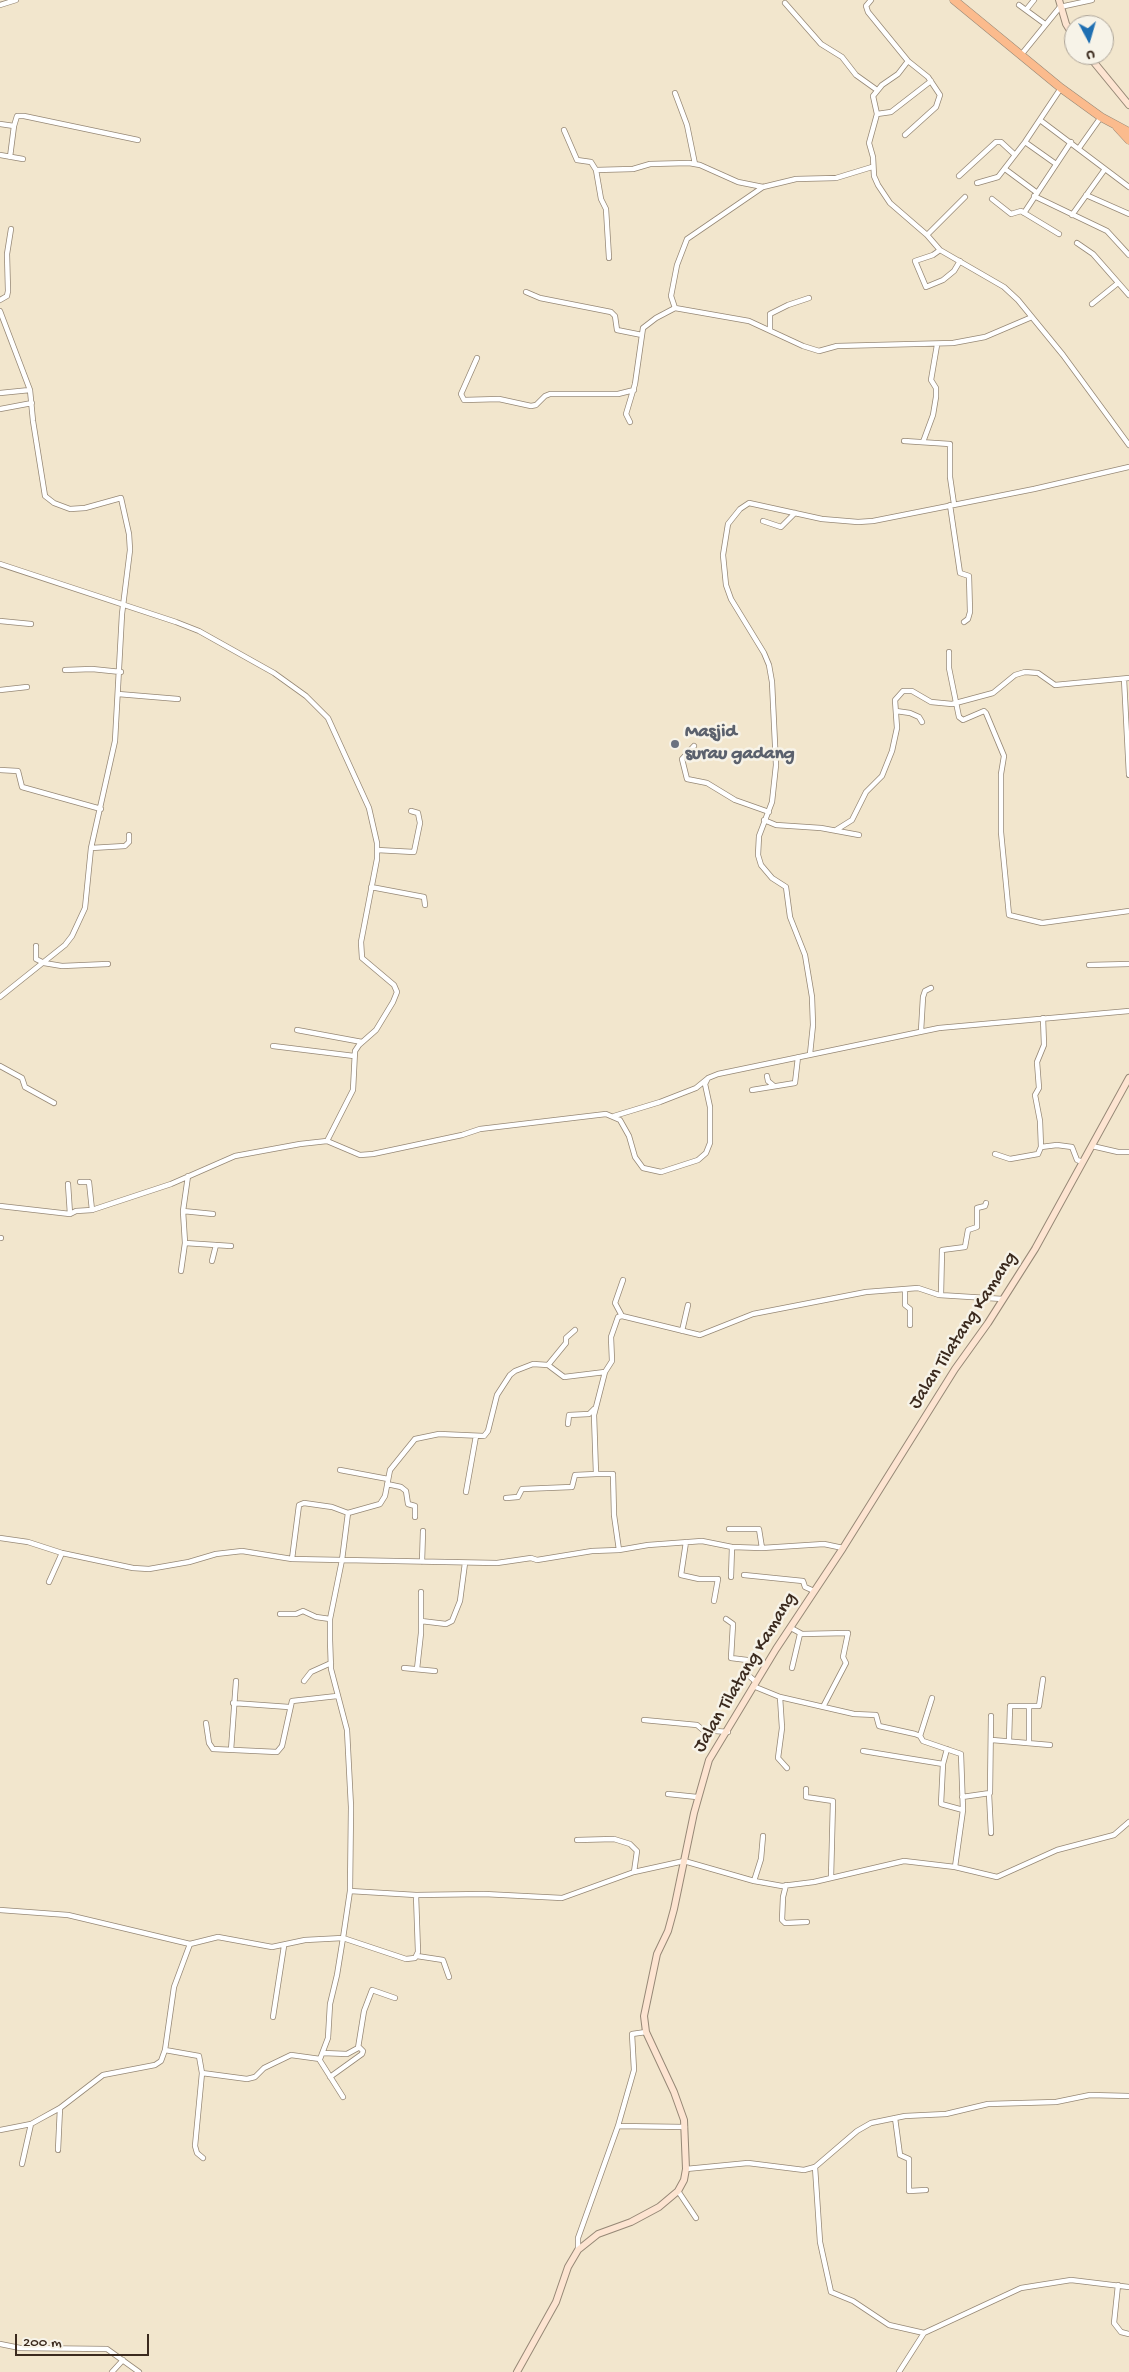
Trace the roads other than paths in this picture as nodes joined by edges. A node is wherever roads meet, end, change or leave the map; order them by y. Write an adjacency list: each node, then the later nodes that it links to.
1 (16, 0): 8 (street)
2 (871, 0): 14 (street)
3 (954, 0): 13 (highway)
4 (1034, 0): 10 (street)
5 (1092, 0): 7 (street)
6 (785, 3): 18 (street)
7 (1060, 4): 11 (street); 12 (street)
8 (0, 5)
9 (1019, 5): 10 (street)
10 (1026, 10): 12 (street)
11 (1064, 17)
12 (1045, 24): 13 (street)
13 (1020, 56): 17 (highway)
14 (908, 61): 16 (street); 18 (street)
15 (1096, 65): 20 (street)
16 (931, 81): 21 (street); 29 (street)
17 (1061, 88): 22 (highway); 23 (street)
18 (877, 90): 21 (street)
19 (675, 93): 39 (street)
20 (1129, 105)
21 (877, 114): 41 (street)
22 (1101, 117): 26 (highway); 34 (street)
23 (1040, 120): 32 (street); 33 (street)
24 (0, 124): 25 (street)
25 (14, 126): 30 (street); 37 (street)
26 (1117, 127): 28 (highway); 31 (highway)
27 (564, 130): 44 (street)
28 (1129, 132)
29 (905, 135)
30 (138, 140)
31 (1129, 140)
32 (1025, 142): 36 (street); 40 (street)
33 (1071, 142): 34 (street); 40 (street)
34 (1079, 148): 43 (street)
35 (0, 155): 37 (street)
36 (1015, 155): 42 (street); 45 (street)
37 (10, 157): 38 (street)
38 (23, 159)
39 (695, 164): 44 (street); 47 (street)
40 (1056, 164): 49 (street)
41 (872, 167): 47 (street); 58 (street)
42 (1005, 169): 46 (street); 49 (street)
43 (1105, 169): 48 (street); 50 (street)
44 (596, 170): 62 (street)
45 (959, 176)
46 (977, 183)
47 (763, 187): 72 (street)
48 (1129, 188)
49 (1035, 194): 53 (street); 55 (street)
50 (1086, 195): 54 (street); 55 (street)
51 (965, 197): 58 (street)
52 (992, 200): 53 (street)
53 (1024, 213): 57 (street)
54 (1129, 214)
55 (1072, 215): 61 (street)
56 (11, 229): 65 (street)
57 (1059, 234)
58 (927, 235): 60 (street)
59 (1077, 243): 66 (street)
60 (940, 250): 63 (street); 63 (street)
61 (1129, 255)
62 (609, 258)
63 (960, 261): 74 (street)
64 (0, 262): 65 (street)
65 (6, 262): 70 (street)
66 (1118, 283): 68 (street); 71 (street)
67 (526, 292): 77 (street)
68 (1129, 295)
69 (809, 298): 76 (street)
70 (0, 300)
71 (1092, 304)
72 (675, 308): 76 (street); 77 (street)
73 (0, 311): 75 (street)
74 (1032, 317): 78 (street); 88 (street)
75 (1, 318): 80 (street)
76 (770, 330): 78 (street)
77 (642, 335): 81 (street)
78 (937, 345): 87 (street)
79 (477, 358): 81 (street)
80 (30, 390): 82 (street); 83 (street)
81 (634, 390): 85 (street)
82 (0, 393)
83 (32, 403): 84 (street); 94 (street)
84 (0, 409)
85 (630, 422)
86 (904, 441): 87 (street)
87 (923, 442): 90 (street)
88 (1129, 445)
89 (1129, 467): 90 (street)
90 (952, 504): 91 (street); 96 (street)
91 (795, 513): 92 (street); 115 (street)
92 (763, 521)
93 (0, 564): 94 (street)
94 (124, 605): 100 (street); 121 (street)
95 (0, 621): 97 (street)
96 (964, 622)
97 (31, 624)
98 (949, 652): 106 (street)
99 (65, 670): 100 (street)
100 (120, 672): 104 (street)
101 (1127, 678): 106 (street); 108 (street)
102 (27, 687): 103 (street)
103 (0, 690)
104 (118, 694): 105 (street); 113 (street)
105 (178, 699)
106 (956, 703): 107 (street); 124 (street)
107 (896, 710): 109 (street); 117 (street)
108 (1127, 721): 112 (street)
109 (922, 722)
110 (694, 746): 115 (street)
111 (0, 770): 113 (street)
112 (1129, 774)
113 (101, 809): 120 (street)
114 (411, 811): 121 (street)
115 (769, 812): 116 (street)
116 (764, 820): 117 (street); 138 (street)
117 (836, 830): 119 (street)
118 (129, 835): 120 (street)
119 (858, 835)
120 (91, 848): 126 (street)
121 (378, 850): 122 (street)
122 (371, 887): 123 (street); 136 (street)
123 (425, 905)
124 (1129, 911)
125 (36, 946): 126 (street)
126 (44, 963): 127 (street); 131 (street)
127 (108, 964)
128 (1129, 964): 129 (street)
129 (1089, 965)
130 (930, 988): 135 (street)
131 (0, 997)
132 (1129, 1011): 133 (street)
133 (1044, 1018): 135 (street); 151 (street)
134 (297, 1030): 136 (street)
135 (921, 1031): 138 (street)
136 (362, 1042): 139 (street)
137 (273, 1046): 139 (street)
138 (810, 1054): 140 (street)
139 (354, 1056): 149 (street)
140 (798, 1057): 143 (street); 145 (street)
141 (0, 1066): 147 (street)
142 (766, 1076): 145 (street)
143 (708, 1078): 148 (street); 148 (street)
144 (1129, 1078): 150 (street, Jalan Tilatang Kamang)
145 (774, 1086): 146 (street)
146 (752, 1090)
147 (54, 1103)
148 (614, 1116): 149 (street)
149 (327, 1141): 155 (street)
150 (1092, 1146): 152 (street); 154 (street, Jalan Tilatang Kamang)
151 (1041, 1147): 153 (street); 154 (street)
152 (1129, 1152)
153 (995, 1154)
154 (1083, 1162): 172 (street, Jalan Tilatang Kamang)
155 (188, 1176): 160 (street); 161 (street)
156 (80, 1182): 160 (street)
157 (68, 1184): 162 (street)
158 (986, 1203): 171 (street)
159 (0, 1206): 162 (street)
160 (92, 1210): 162 (street)
161 (183, 1211): 163 (street); 164 (street)
162 (70, 1214)
163 (213, 1214)
164 (185, 1243): 165 (street); 168 (street)
165 (216, 1245): 166 (street); 167 (street)
166 (231, 1246)
167 (212, 1261)
168 (181, 1271)
169 (623, 1280): 174 (street)
170 (905, 1289): 171 (street); 175 (street); 177 (street)
171 (942, 1295): 172 (street)
172 (1003, 1299): 196 (street, Jalan Tilatang Kamang)
173 (688, 1305): 177 (street)
174 (622, 1316): 177 (street); 179 (street)
175 (910, 1325)
176 (575, 1330): 178 (street)
177 (682, 1331)
178 (548, 1365): 179 (street); 182 (street)
179 (605, 1372): 180 (street)
180 (594, 1410): 181 (street); 184 (street)
181 (568, 1424)
182 (476, 1436): 185 (street); 186 (street)
183 (340, 1470): 185 (street)
184 (596, 1474): 187 (street); 197 (street)
185 (387, 1482): 188 (street); 189 (street)
186 (466, 1492)
187 (506, 1498)
188 (348, 1513): 199 (street); 200 (street)
189 (415, 1517)
190 (729, 1529): 195 (street)
191 (423, 1531): 201 (street)
192 (0, 1538): 198 (street)
193 (686, 1542): 194 (street); 197 (street); 208 (street)
194 (732, 1547): 195 (street); 204 (street)
195 (762, 1548): 196 (street)
196 (843, 1548): 206 (street, Jalan Tilatang Kamang)
197 (619, 1550): 202 (street)
198 (62, 1553): 199 (street); 205 (street)
199 (292, 1559): 200 (street)
200 (342, 1560): 201 (street); 210 (street)
201 (422, 1562): 202 (street)
202 (465, 1563): 212 (street)
203 (744, 1575): 206 (street)
204 (731, 1577)
205 (49, 1582)
206 (814, 1591): 213 (street, Jalan Tilatang Kamang)
207 (420, 1592): 212 (street)
208 (714, 1601)
209 (280, 1614): 210 (street)
210 (330, 1619): 215 (street)
211 (726, 1620): 223 (street)
212 (421, 1621): 218 (street)
213 (791, 1628): 214 (street); 223 (street, Jalan Tilatang Kamang)
214 (800, 1634): 217 (street); 228 (street)
215 (331, 1663): 222 (street); 224 (street)
216 (404, 1668): 218 (street)
217 (792, 1668)
218 (417, 1669): 219 (street)
219 (435, 1671)
220 (1043, 1679): 229 (street)
221 (236, 1681): 227 (street)
222 (304, 1681)
223 (754, 1684): 225 (street); 234 (street, Jalan Tilatang Kamang)
224 (337, 1696): 230 (street); 261 (street)
225 (780, 1697): 228 (street); 244 (street)
226 (932, 1698): 235 (street)
227 (233, 1703): 230 (street); 241 (street)
228 (824, 1705): 235 (street)
229 (1029, 1706): 237 (street); 238 (street)
230 (290, 1707): 241 (street)
231 (991, 1716): 236 (street)
232 (644, 1720): 234 (street)
233 (206, 1723): 241 (street)
234 (728, 1732): 248 (street, Jalan Tilatang Kamang)
235 (920, 1736): 240 (street)
236 (992, 1740): 237 (street); 247 (street)
237 (1009, 1741): 238 (street)
238 (1029, 1743): 239 (street)
239 (1050, 1745)
240 (947, 1749): 243 (street); 249 (street)
241 (231, 1750)
242 (863, 1751): 243 (street)
243 (943, 1764): 250 (street)
244 (787, 1768)
245 (806, 1789): 258 (street)
246 (668, 1794): 248 (street)
247 (989, 1794): 249 (street); 252 (street)
248 (697, 1797): 255 (street, Jalan Tilatang Kamang)
249 (962, 1797): 250 (street)
250 (964, 1810): 256 (street)
251 (1129, 1822): 256 (street)
252 (991, 1833)
253 (763, 1836): 259 (street)
254 (577, 1840): 257 (street)
255 (684, 1861): 257 (street); 259 (street); 272 (street, Jalan Tilatang Kamang)
256 (955, 1867): 258 (street)
257 (634, 1872): 262 (street)
258 (831, 1878): 260 (street)
259 (754, 1882): 260 (street)
260 (786, 1886): 264 (street)
261 (350, 1891): 262 (street); 265 (street)
262 (416, 1895): 268 (street)
263 (0, 1910): 266 (street)
264 (808, 1922)
265 (343, 1938): 267 (street); 268 (street); 275 (street)
266 (190, 1944): 267 (street); 274 (street)
267 (284, 1946): 271 (street)
268 (417, 1956): 269 (street)
269 (449, 1977)
270 (395, 1998): 273 (street)
271 (272, 2017)
272 (646, 2032): 284 (street); 285 (street, Jalan Tilatang Kamang)
273 (359, 2047): 275 (street); 278 (street)
274 (165, 2050): 277 (street); 281 (street)
275 (323, 2053): 276 (street)
276 (319, 2059): 277 (street); 278 (street)
277 (202, 2073): 288 (street)
278 (330, 2077): 279 (street)
279 (343, 2096)
280 (1129, 2096): 282 (street)
281 (60, 2108): 283 (street); 287 (street)
282 (895, 2118): 290 (street); 292 (street)
283 (31, 2124): 286 (street); 289 (street)
284 (618, 2126): 285 (street); 295 (street)
285 (685, 2127): 291 (street, Jalan Tilatang Kamang)
286 (0, 2130)
287 (58, 2150)
288 (203, 2158)
289 (22, 2164)
290 (815, 2166): 291 (street); 298 (street)
291 (686, 2169): 293 (street, Jalan Tilatang Kamang)
292 (926, 2190)
293 (678, 2191): 294 (street); 295 (street, Jalan Tilatang Kamang)
294 (696, 2218)
295 (578, 2250): 304 (street, Jalan Tilatang Kamang)
296 (1118, 2286): 297 (street); 298 (street); 299 (street)
297 (1129, 2287)
298 (924, 2333): 305 (street)
299 (1129, 2334)
300 (0, 2344): 301 (street)
301 (122, 2360): 302 (street); 303 (street)
302 (112, 2372)
303 (139, 2372)
304 (517, 2372)
305 (899, 2372)

